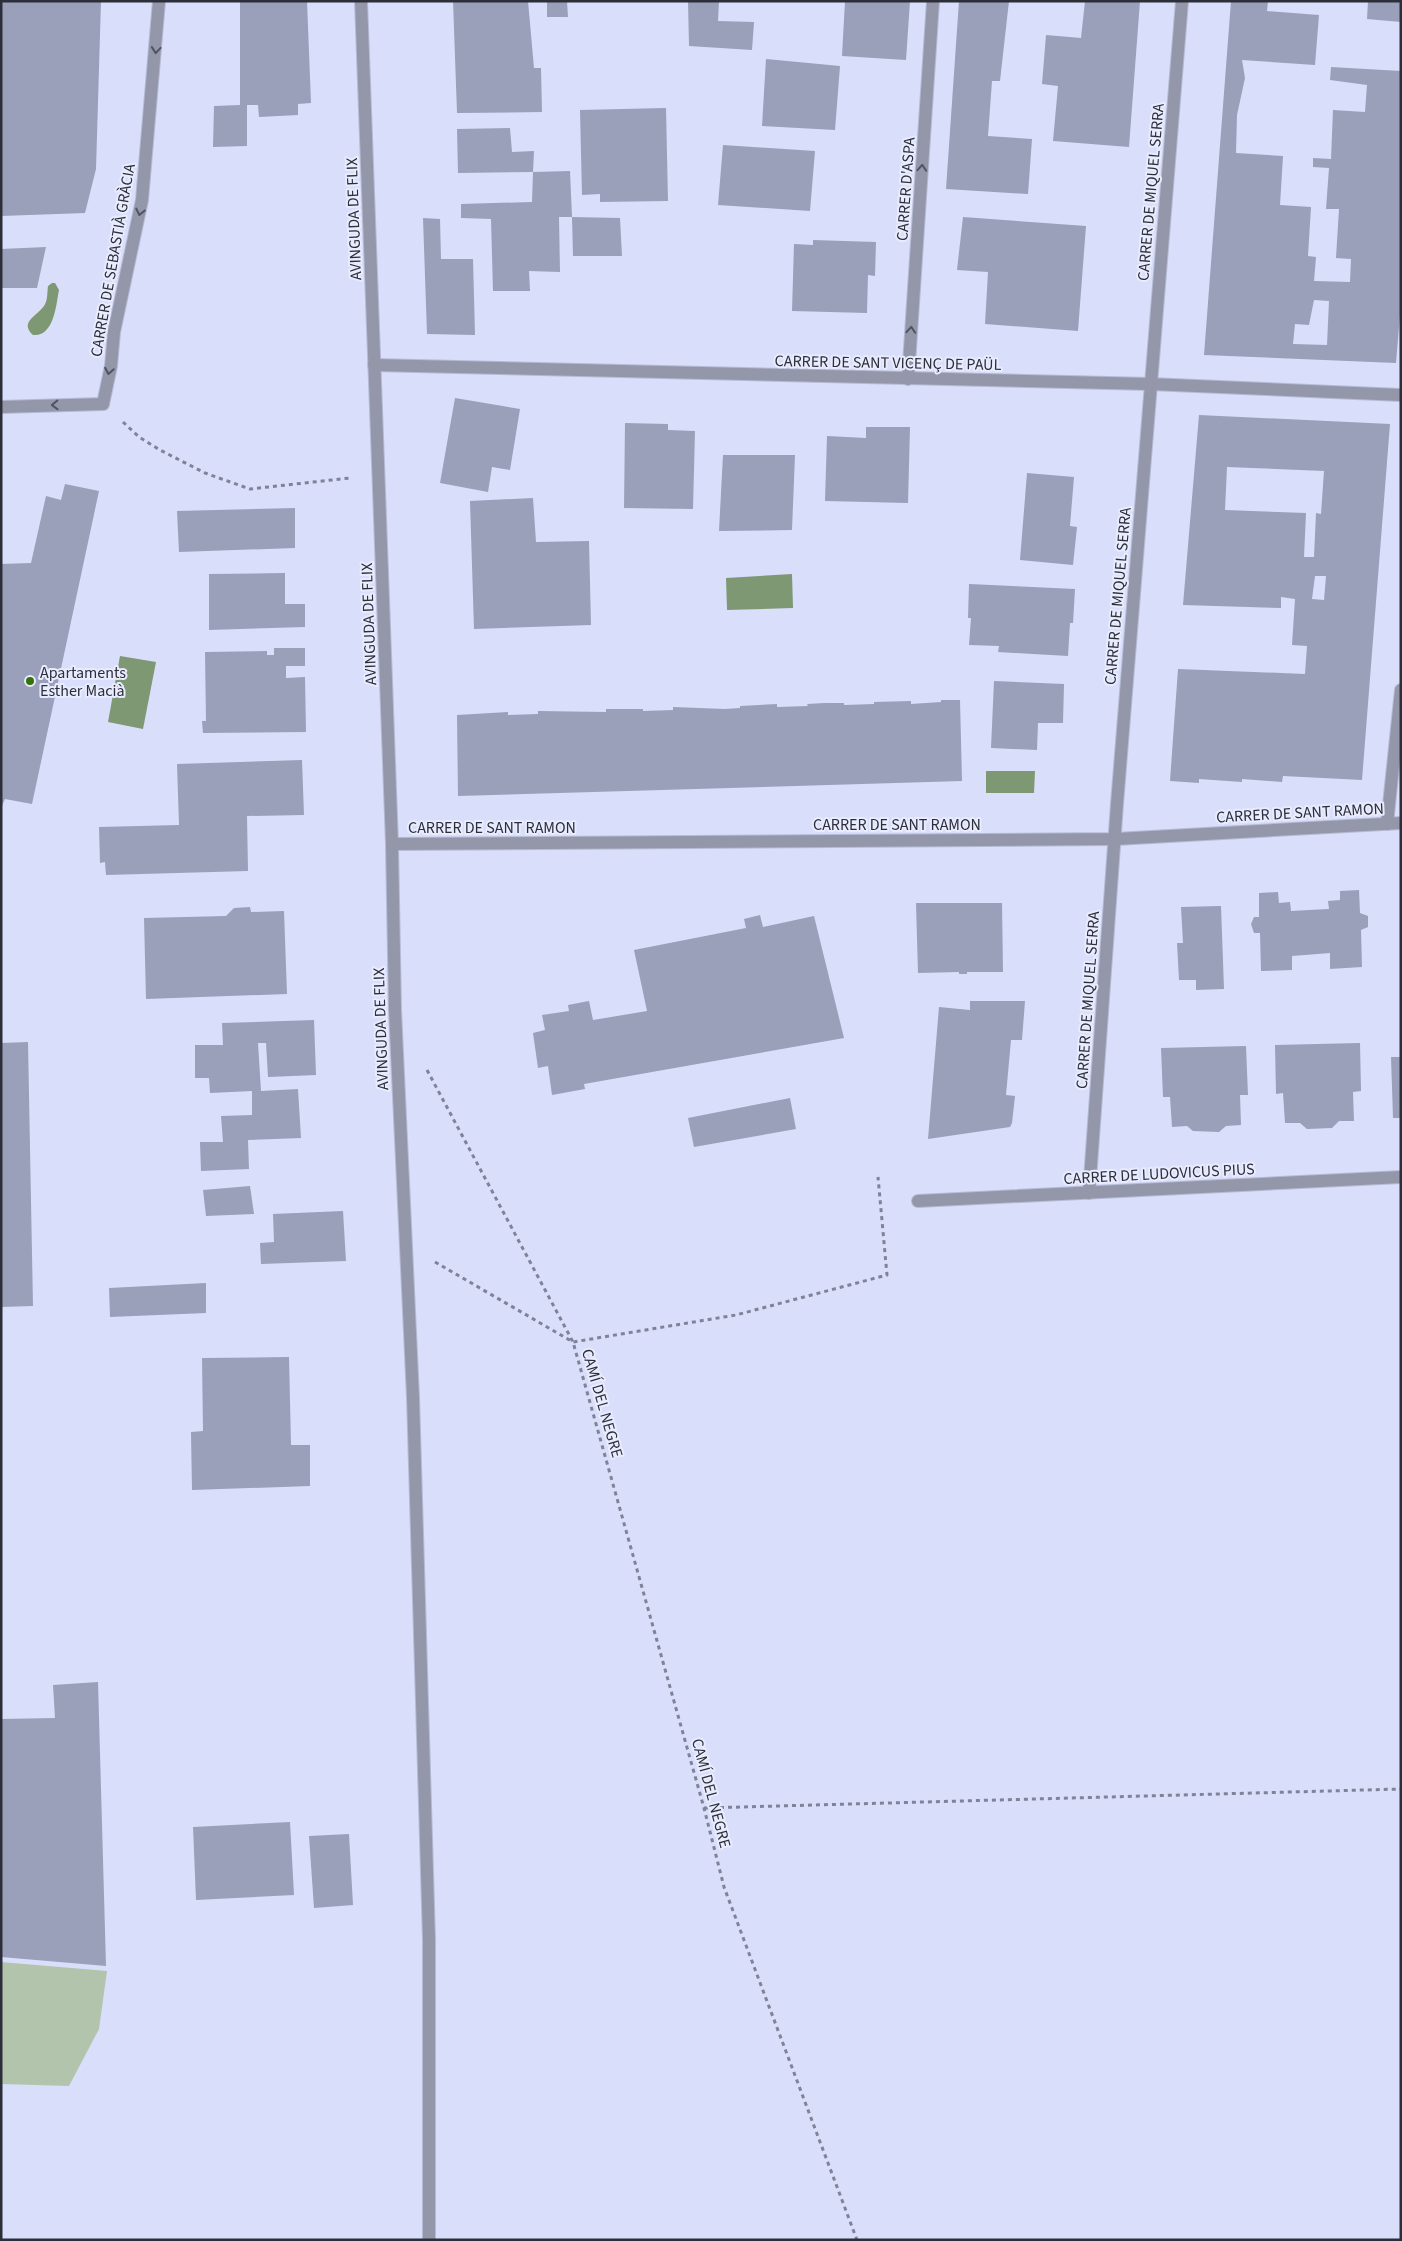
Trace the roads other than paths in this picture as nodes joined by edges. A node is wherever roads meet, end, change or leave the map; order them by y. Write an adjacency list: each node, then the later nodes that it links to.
1 (159, 1): 9 (street, CARRER DE SEBASTIÀ GRÀCIA, one-way to 9)
2 (361, 1): 5 (street, AVINGUDA DE FLIX)
3 (934, 1): 6 (street, CARRER D'ASPA, one-way to 3)
4 (1182, 1): 7 (street, CARRER DE MIQUEL SERRA)
5 (374, 365): 6 (street, CARRER DE SANT VICENÇ DE PAÜL); 14 (street, AVINGUDA DE FLIX)
6 (908, 379): 7 (street, CARRER DE SANT VICENÇ DE PAÜL)
7 (1150, 384): 8 (street, CARRER DE SANT VICENÇ DE PAÜL); 13 (street, CARRER DE MIQUEL SERRA)
8 (1401, 395)
9 (1, 407)
10 (1401, 690): 12 (street)
11 (1401, 823): 12 (street, CARRER DE SANT RAMON)
12 (1387, 824): 13 (street, CARRER DE SANT RAMON)
13 (1116, 839): 14 (street, CARRER DE SANT RAMON); 16 (street, CARRER DE MIQUEL SERRA)
14 (392, 844): 18 (street, AVINGUDA DE FLIX)
15 (1401, 1177): 16 (street, CARRER DE LUDOVICUS PIUS)
16 (1089, 1193): 17 (street, CARRER DE LUDOVICUS PIUS)
17 (918, 1201)
18 (429, 2240)

